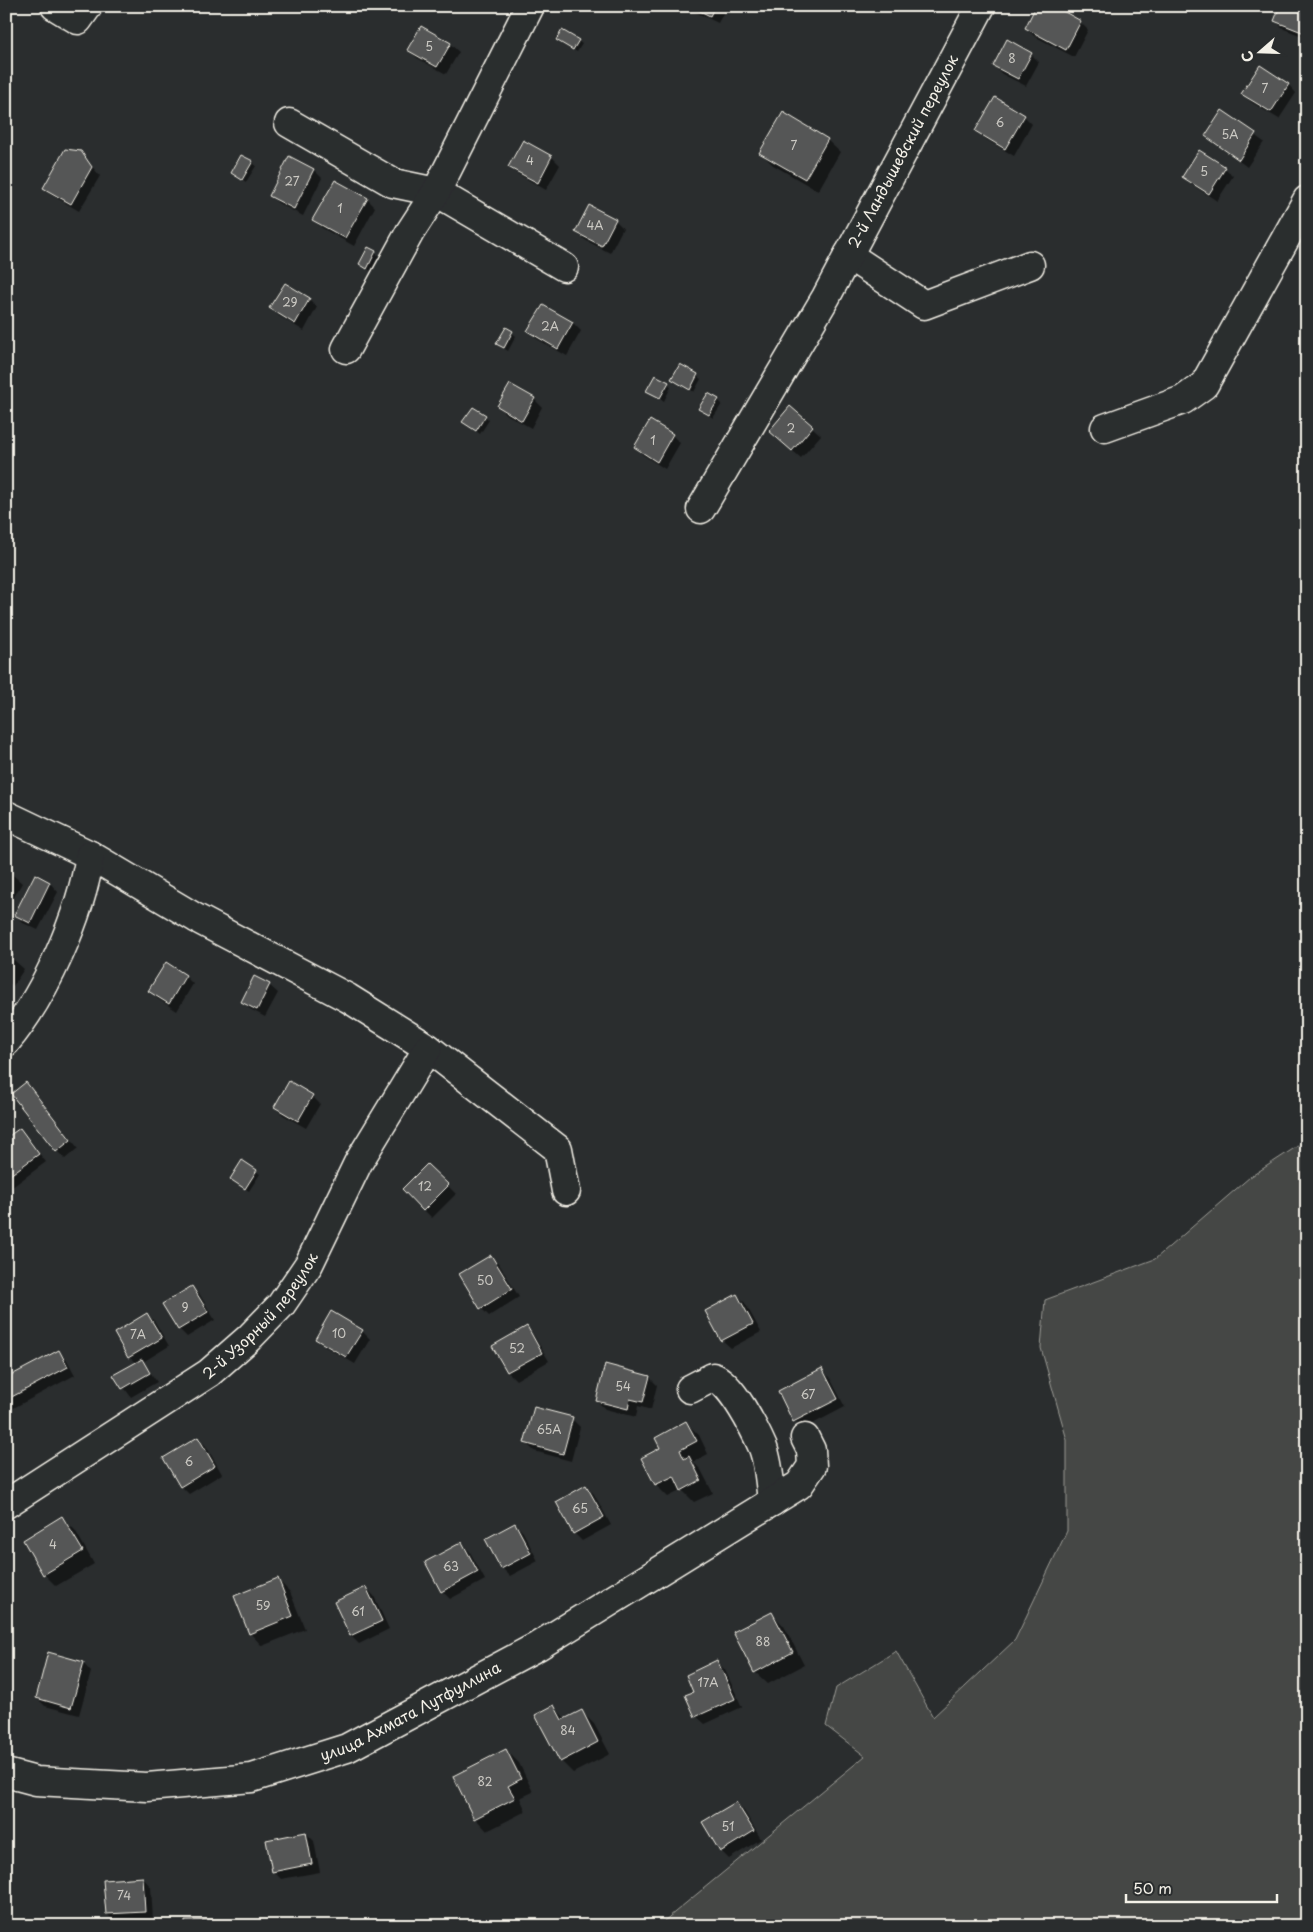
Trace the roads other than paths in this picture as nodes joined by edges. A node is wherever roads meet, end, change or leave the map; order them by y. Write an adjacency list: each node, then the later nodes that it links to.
1 (55, 6): 4 (street)
2 (530, 6): 6 (street)
3 (981, 6): 8 (street, 2-й Ландышевский переулок)
4 (83, 13)
5 (289, 123): 6 (street)
6 (436, 192): 10 (street); 11 (street)
7 (1307, 200): 12 (street)
8 (848, 255): 9 (street); 13 (street, 2-й Ландышевский переулок)
9 (1030, 265)
10 (564, 266)
11 (346, 349)
12 (1105, 428)
13 (701, 509)
14 (6, 815): 15 (street)
15 (90, 855): 16 (street); 17 (street)
16 (6, 1042)
17 (428, 1048): 18 (street); 22 (street, 2-й Узорный переулок)
18 (566, 1192)
19 (690, 1389): 21 (street)
20 (805, 1438): 21 (street, улица Ахмата Лутфуллина)
21 (772, 1502): 23 (street, улица Ахмата Лутфуллина)
22 (6, 1504)
23 (6, 1773)

